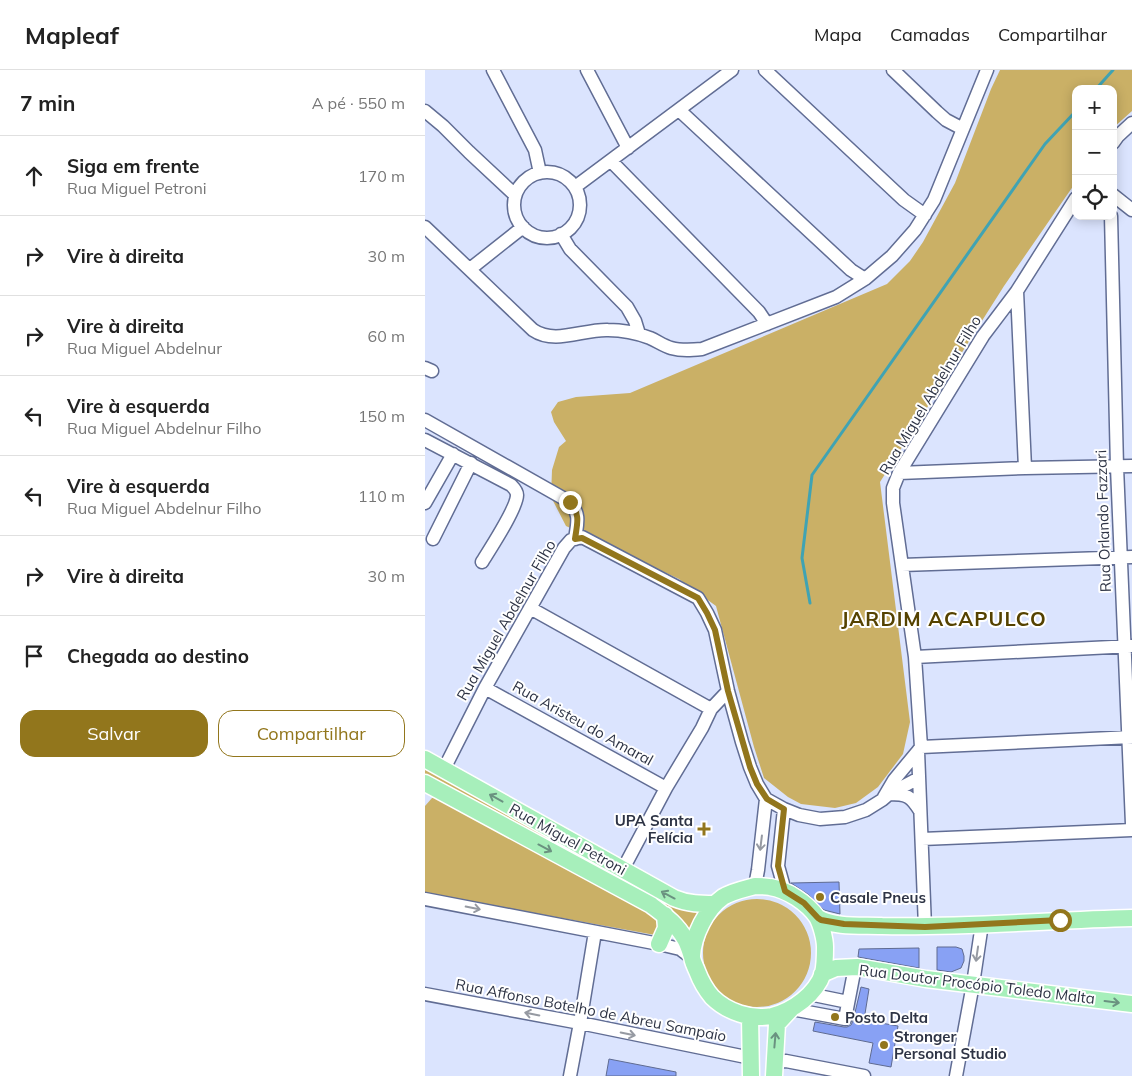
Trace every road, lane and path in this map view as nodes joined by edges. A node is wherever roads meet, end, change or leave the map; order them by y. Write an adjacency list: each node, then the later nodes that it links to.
1 (493, 70): 14 (street)
2 (587, 70): 12 (street)
3 (732, 70): 7 (street)
4 (765, 70): 20 (street)
5 (893, 70): 10 (street)
6 (987, 70): 10 (street)
7 (679, 110): 12 (street); 26 (street)
8 (425, 111): 16 (street)
9 (1132, 123): 11 (street)
10 (963, 129): 20 (street)
11 (1117, 137)
12 (628, 148): 13 (street)
13 (611, 161): 15 (street); 28 (street)
14 (540, 172): 15 (street); 16 (street)
15 (575, 187): 24 (street)
16 (515, 195): 23 (street)
17 (1117, 198): 19 (street)
18 (1072, 204): 27 (street, Rua Miguel Abdelnur Filho)
19 (1132, 210)
20 (925, 215): 26 (street)
21 (1111, 220): 35 (street, Rua Orlando Fazzari)
22 (425, 227): 25 (street)
23 (523, 227): 24 (street); 25 (street)
24 (561, 234): 29 (street)
25 (470, 269): 29 (street)
26 (865, 278): 28 (street)
27 (1017, 291): 36 (street); 37 (street, Rua Miguel Abdelnur Filho)
28 (767, 324): 29 (street)
29 (639, 334)
30 (425, 420): 40 (street)
31 (425, 440): 32 (street)
32 (453, 454): 33 (street); 38 (street)
33 (471, 463): 39 (street); 42 (street)
34 (1132, 466): 35 (street)
35 (1117, 467): 36 (street); 41 (street, Rua Orlando Fazzari)
36 (1025, 468): 37 (street)
37 (899, 473): 43 (street, Rua Miguel Abdelnur Filho)
38 (425, 503)
39 (433, 538)
40 (575, 539): 44 (street, Rua Miguel Abdelnur Filho); 48 (street, Rua Miguel Abdelnur Filho)
41 (1127, 558): 43 (street); 45 (street, Rua Orlando Fazzari)
42 (482, 562)
43 (902, 565): 46 (street, Rua Miguel Abdelnur Filho)
44 (530, 608): 47 (street, Rua Miguel Abdelnur Filho); 49 (street)
45 (1128, 646): 46 (street); 50 (street, Rua Orlando Fazzari)
46 (915, 657): 51 (street, Rua Miguel Abdelnur Filho)
47 (485, 688): 53 (street, Rua Miguel Abdelnur Filho); 56 (street, Rua Aristeu do Amaral)
48 (728, 691): 49 (street); 58 (street, Rua Miguel Abdelnur Filho)
49 (711, 709): 56 (street)
50 (1130, 737): 51 (street); 61 (street, Rua Orlando Fazzari)
51 (919, 749): 54 (street, Rua Miguel Abdelnur Filho); 57 (street, Rua Miguel Abdelnur Filho)
52 (425, 758): 53 (main road, Rua Miguel Petroni)
53 (444, 769): 64 (main road, Rua Miguel Petroni, one-way to 53)
54 (919, 778): 57 (street, Rua Miguel Abdelnur Filho); 60 (street)
55 (426, 788): 69 (main road, Rua Miguel Petroni, one-way to 69)
56 (666, 788): 64 (street)
57 (886, 797): 59 (street, Rua Miguel Abdelnur Filho); 60 (street)
58 (767, 799): 59 (street, Rua Miguel Abdelnur Filho); 65 (street, one-way to 65)
59 (784, 809): 66 (street)
60 (920, 812): 63 (street)
61 (1132, 824)
62 (1132, 830): 63 (street)
63 (922, 839): 73 (street)
64 (623, 869): 68 (main road, Rua Miguel Petroni, one-way to 64)
65 (755, 886): 66 (main road); 68 (main road)
66 (785, 891): 70 (main road)
67 (425, 899): 74 (street, one-way to 74)
68 (715, 904): 76 (main road)
69 (665, 916): 75 (main road); 76 (main road, Rua Miguel Petroni)
70 (818, 918): 73 (main road); 78 (main road)
71 (1132, 918): 72 (main road)
72 (981, 924): 73 (main road); 79 (street, one-way to 79)
73 (925, 927)
74 (595, 932): 75 (street); 86 (street)
75 (659, 944): 76 (street)
76 (692, 958): 85 (main road)
77 (855, 967): 78 (main road, Rua Doutor Procópio Toledo Malta); 79 (main road, Rua Doutor Procópio Toledo Malta); 83 (street)
78 (822, 974): 81 (main road)
79 (973, 984): 82 (main road, Rua Doutor Procópio Toledo Malta, one-way to 82); 92 (street)
80 (425, 994): 86 (street, Rua Affonso Botelho de Abreu Sampaio, one-way to 80)
81 (812, 994): 83 (street); 84 (main road)
82 (1132, 1004)
83 (847, 1008): 84 (street)
84 (795, 1010): 85 (main road); 88 (main road, one-way to 84)
85 (750, 1016): 87 (main road)
86 (580, 1024): 87 (street, Rua Affonso Botelho de Abreu Sampaio, one-way to 87); 89 (street)
87 (751, 1058): 90 (main road)
88 (774, 1069): 91 (street)
89 (570, 1076)
90 (751, 1076)
91 (864, 1076)
92 (957, 1076)

